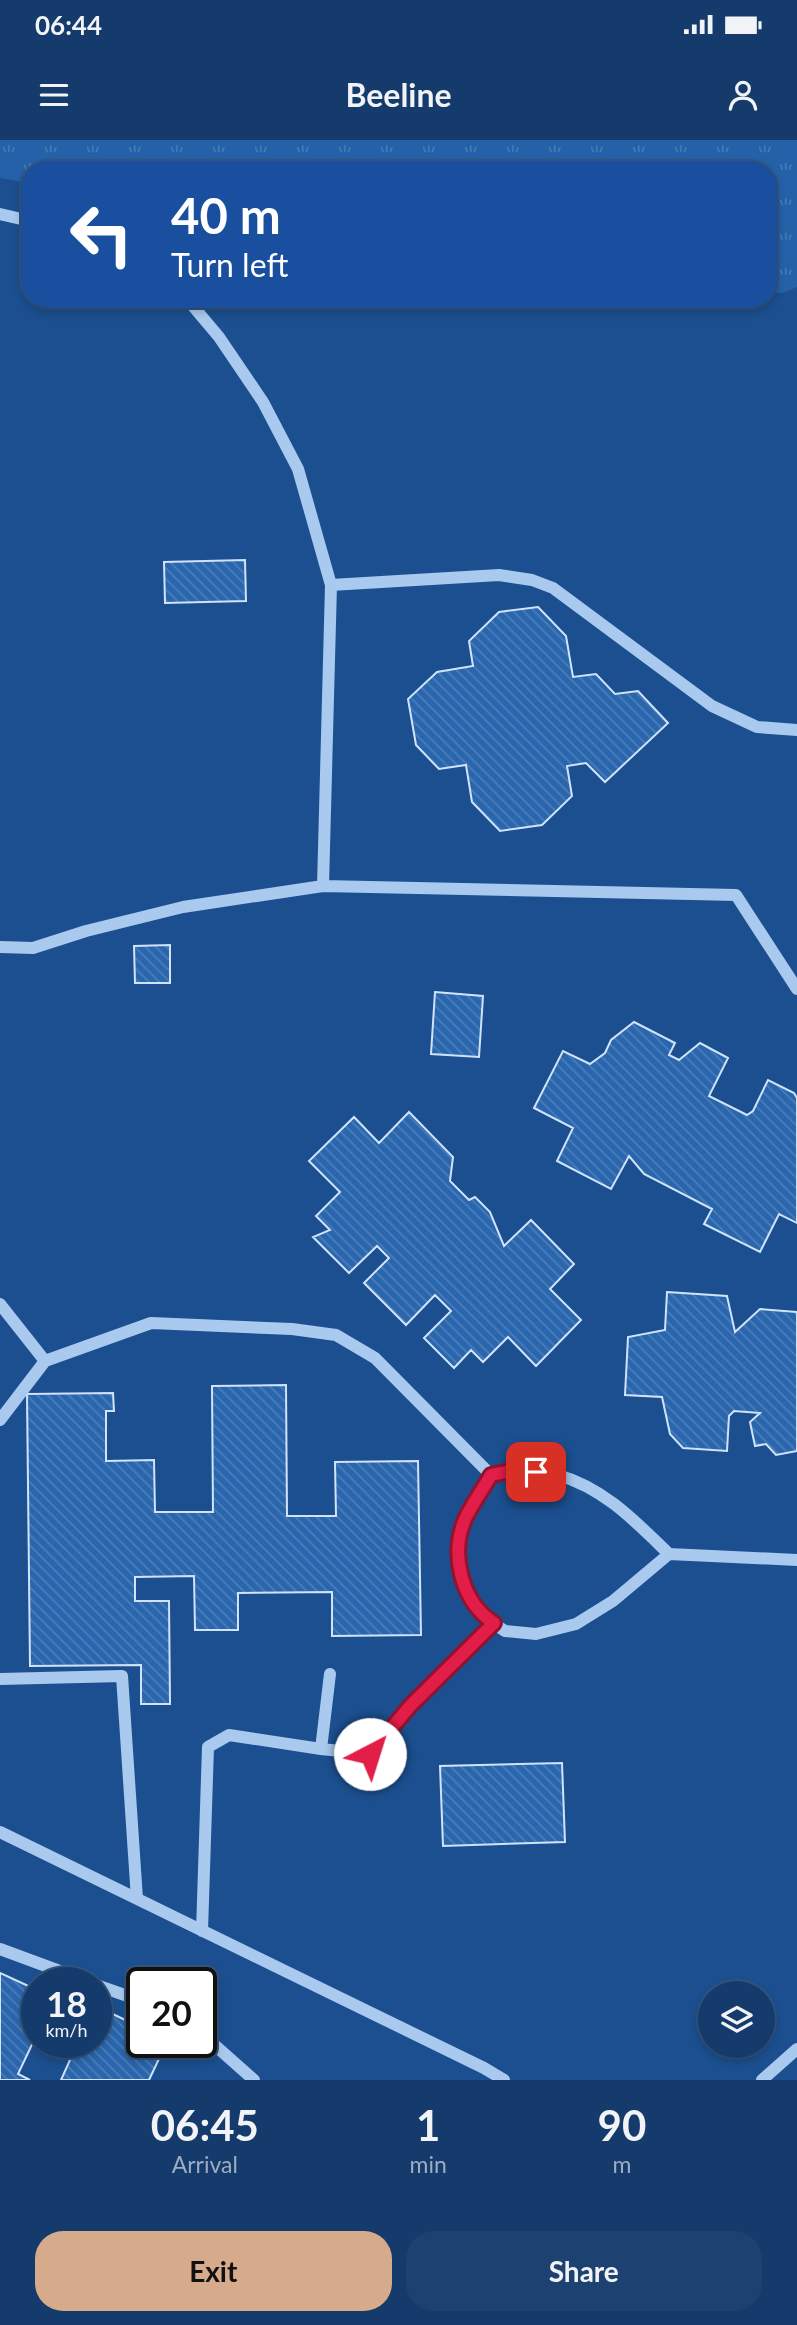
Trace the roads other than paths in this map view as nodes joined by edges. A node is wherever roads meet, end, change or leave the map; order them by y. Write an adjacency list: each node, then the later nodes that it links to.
1 (0, 214): 2 (lane)
2 (21, 218)
3 (195, 308): 4 (lane)
4 (331, 585): 5 (lane); 6 (lane)
5 (797, 730)
6 (323, 886): 7 (lane); 8 (lane)
7 (0, 947)
8 (797, 989)
9 (0, 1304): 10 (lane)
10 (45, 1361): 11 (lane); 12 (lane)
11 (0, 1420)
12 (491, 1475): 13 (lane); 15 (lane)
13 (669, 1554): 14 (lane); 15 (lane)
14 (797, 1560)
15 (494, 1623): 18 (lane)
16 (330, 1674): 18 (lane)
17 (0, 1679): 20 (lane)
18 (321, 1749): 21 (lane)
19 (0, 1832): 20 (lane)
20 (137, 1899): 21 (lane)
21 (202, 1931): 27 (lane)
22 (0, 1949): 23 (lane)
23 (48, 1967)
24 (217, 2047): 26 (lane)
25 (797, 2049): 28 (lane)
26 (254, 2080)
27 (505, 2080)
28 (762, 2080)

